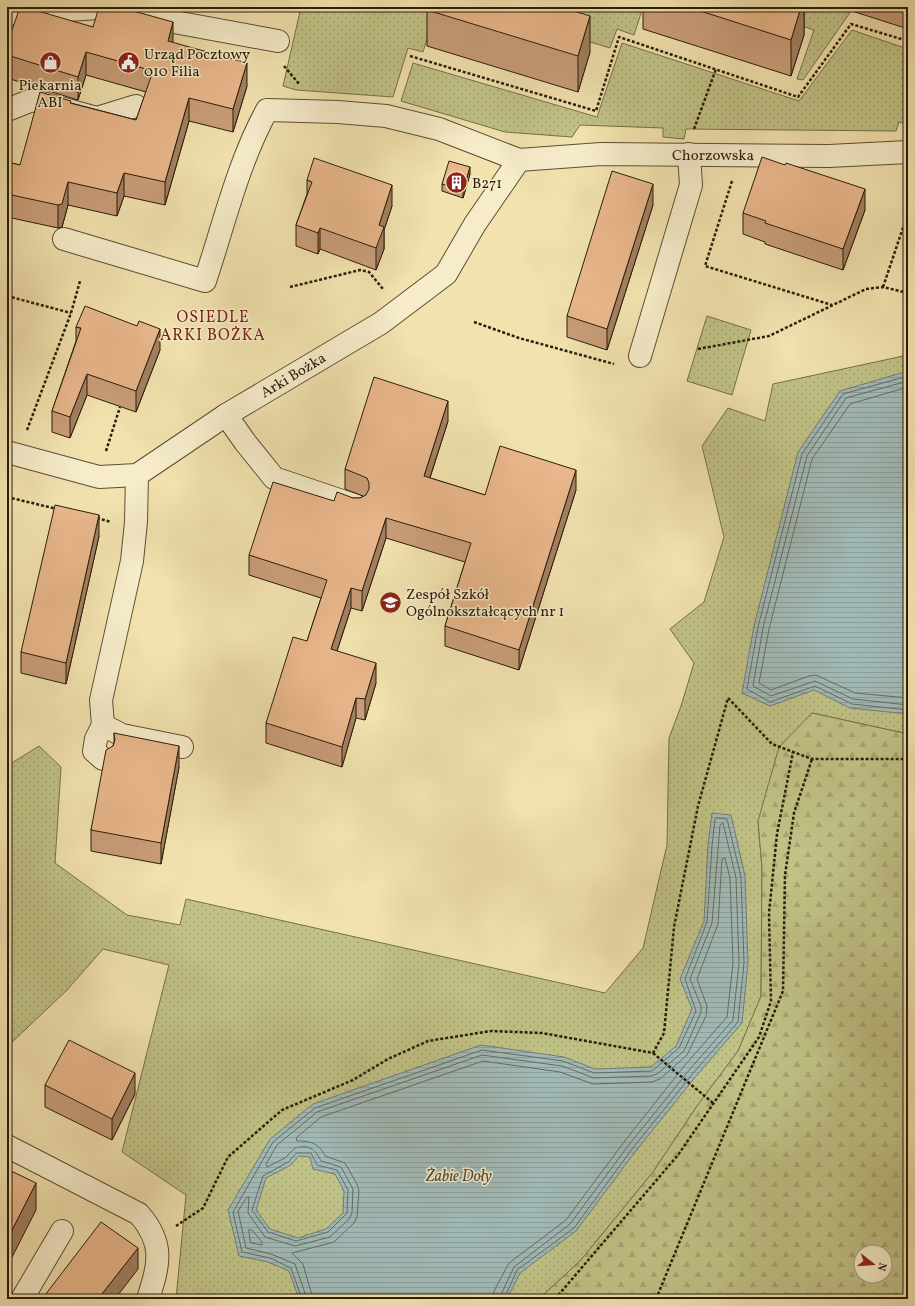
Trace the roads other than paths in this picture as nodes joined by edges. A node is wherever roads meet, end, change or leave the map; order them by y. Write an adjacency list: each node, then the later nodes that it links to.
1 (7, 14): 2 (street)
2 (278, 41)
3 (136, 106): 4 (street)
4 (7, 110)
5 (908, 152): 6 (street, Chorzowska)
6 (689, 154): 7 (street, Chorzowska); 9 (street)
7 (519, 160): 8 (street); 10 (street, Arki Bożka)
8 (64, 240)
9 (640, 356)
10 (226, 415): 12 (street, Arki Bożka); 13 (street)
11 (7, 452): 12 (street)
12 (137, 475): 14 (street)
13 (357, 506)
14 (103, 725): 15 (street); 16 (street)
15 (182, 747)
16 (103, 760)
17 (7, 1146): 20 (street)
18 (62, 1232): 19 (street)
19 (22, 1299)
20 (148, 1299)

